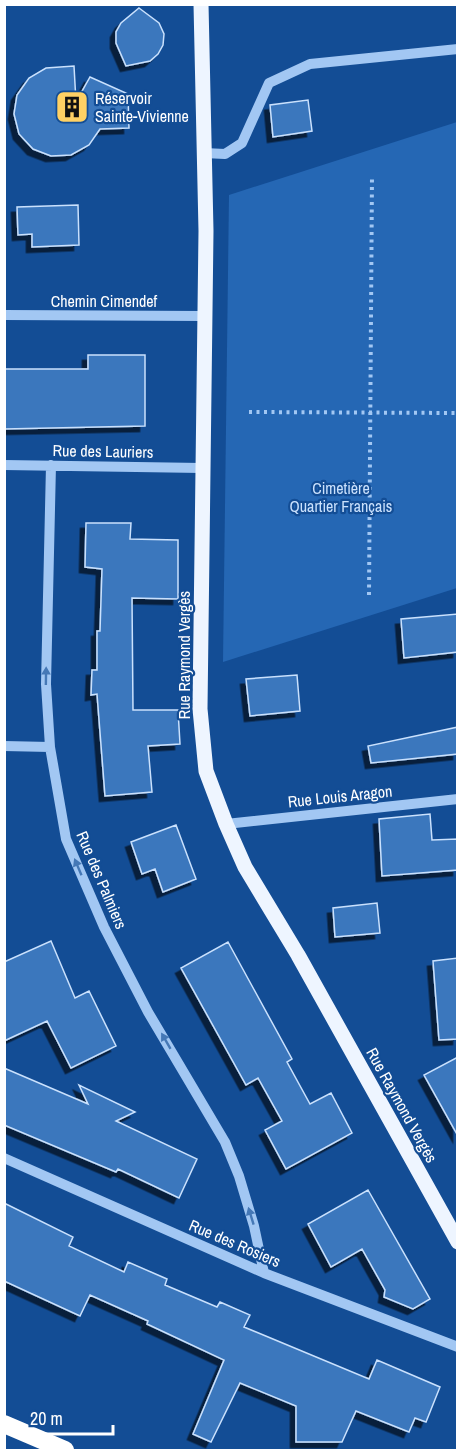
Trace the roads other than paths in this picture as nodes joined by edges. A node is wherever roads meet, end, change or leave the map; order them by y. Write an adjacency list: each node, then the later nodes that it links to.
1 (201, 4): 3 (main road, Rue Raymond Vergès)
2 (458, 49): 3 (street)
3 (204, 153): 5 (main road, Rue Raymond Vergès)
4 (4, 315): 5 (street, Chemin Cimendef)
5 (204, 316): 8 (main road, Rue Raymond Vergès)
6 (4, 465): 7 (street, Rue des Lauriers)
7 (51, 465): 8 (street, Rue des Lauriers); 10 (street, Rue des Palmiers, one-way to 7)
8 (202, 468): 12 (main road, Rue Raymond Vergès)
9 (4, 746): 10 (street)
10 (50, 747): 15 (street, Rue des Palmiers, one-way to 10)
11 (458, 799): 12 (street, Rue Louis Aragon)
12 (226, 824): 14 (main road, Rue Raymond Vergès)
13 (4, 1158): 15 (street, Rue des Rosiers)
14 (458, 1242)
15 (264, 1273): 16 (street, Rue des Rosiers)
16 (458, 1347)
17 (4, 1424): 18 (highway)
18 (65, 1450)

